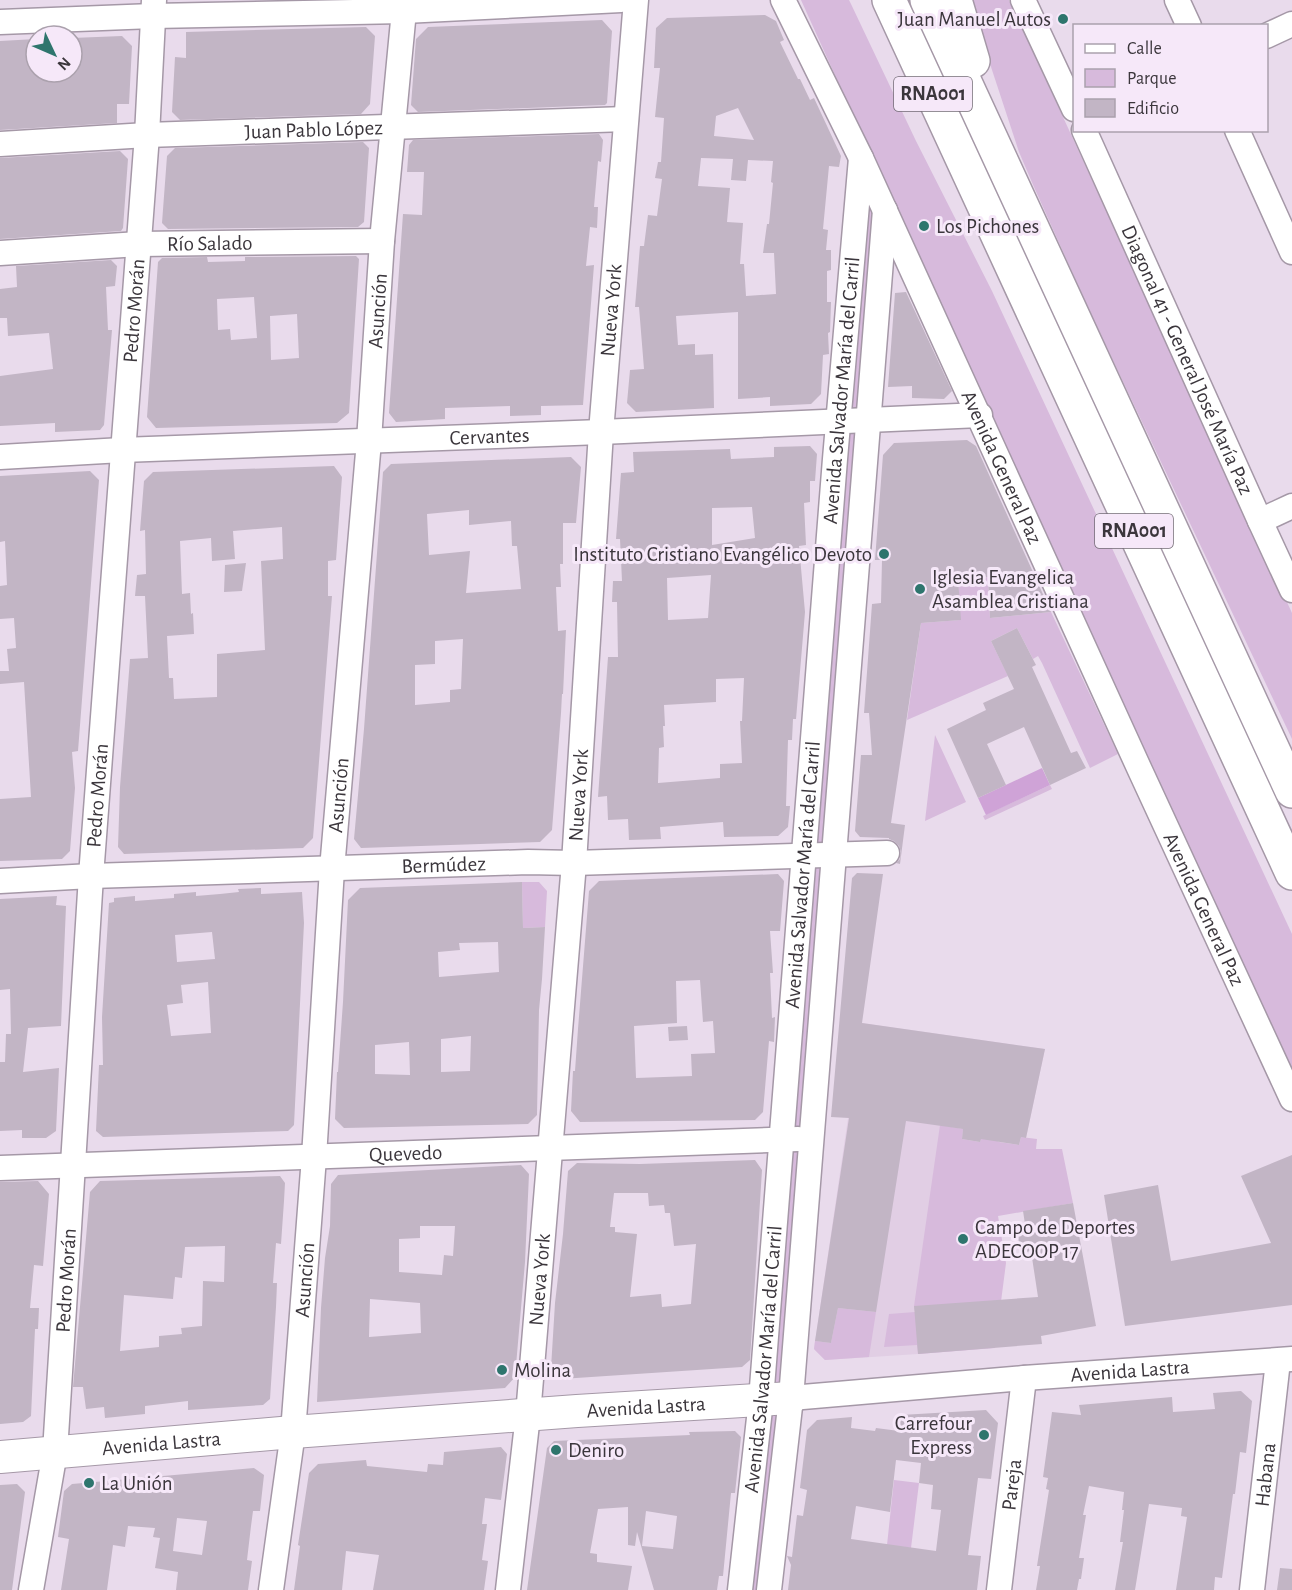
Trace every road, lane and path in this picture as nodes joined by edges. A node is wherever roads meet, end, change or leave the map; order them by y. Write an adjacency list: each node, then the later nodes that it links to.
1 (621, 0): 10 (street)
2 (636, 0): 17 (street, Nueva York)
3 (783, 0): 23 (street, Avenida General Paz)
4 (864, 0): 25 (highway)
5 (889, 0): 25 (highway, RNA001)
6 (927, 0): 24 (highway, RNA001)
7 (955, 0): 24 (highway)
8 (1023, 0): 16 (street)
9 (1177, 0): 13 (street)
10 (404, 5): 11 (street); 18 (street, Asunción)
11 (154, 8): 12 (street); 21 (street, Pedro Morán)
12 (0, 22)
13 (1188, 24)
14 (1292, 24): 15 (street)
15 (1268, 35)
16 (1073, 107)
17 (626, 119): 18 (street, Juan Pablo López); 34 (street, Nueva York)
18 (393, 128): 21 (street, Juan Pablo López); 27 (street, Asunción)
19 (1085, 132): 39 (street, Diagonal 41 - General José María Paz)
20 (1238, 132): 29 (street)
21 (147, 135): 22 (street, Juan Pablo López); 28 (street, Pedro Morán)
22 (0, 144)
23 (861, 158): 26 (street, Avenida General Paz); 33 (street, Avenida Salvador María del Carril)
24 (1006, 172): 41 (highway, RNA001)
25 (976, 189): 48 (highway, RNA001)
26 (885, 210): 31 (street, Avenida General Paz); 32 (street, Avenida Salvador María del Carril)
27 (382, 241): 28 (street, Río Salado); 35 (street, Asunción)
28 (139, 244): 30 (street, Río Salado); 36 (street, Pedro Morán)
29 (1292, 252)
30 (0, 253)
31 (980, 415): 32 (street, Cervantes); 51 (street, Avenida General Paz)
32 (868, 420): 33 (street, Cervantes); 45 (street, Avenida Salvador María del Carril)
33 (838, 422): 34 (street, Cervantes); 44 (street, Avenida Salvador María del Carril)
34 (601, 432): 35 (street, Cervantes); 46 (street, Nueva York)
35 (369, 441): 36 (street, Cervantes); 47 (street, Asunción)
36 (122, 450): 37 (street, Cervantes); 49 (street, Pedro Morán)
37 (0, 457)
38 (1292, 506): 39 (street)
39 (1260, 521): 40 (street, Diagonal 41 - General José María Paz)
40 (1292, 590)
41 (1284, 769): 42 (highway, RNA001)
42 (1292, 791)
43 (886, 853): 45 (street, Bermúdez)
44 (804, 855): 45 (street, Bermúdez); 46 (street, Bermúdez); 53 (street, Avenida Salvador María del Carril)
45 (834, 855): 52 (street, Avenida Salvador María del Carril)
46 (574, 863): 47 (street, Bermúdez); 54 (street, Nueva York)
47 (332, 869): 49 (street, Bermúdez); 55 (street, Asunción)
48 (1292, 873)
49 (91, 876): 50 (street, Bermúdez); 56 (street, Pedro Morán)
50 (0, 881)
51 (1292, 1099)
52 (812, 1139): 53 (street, Quevedo); 60 (street, Avenida Salvador María del Carril)
53 (781, 1140): 54 (street, Quevedo); 60 (street, Avenida Salvador María del Carril)
54 (550, 1148): 55 (street, Quevedo); 61 (street, Nueva York)
55 (314, 1156): 56 (street, Quevedo); 62 (street, Asunción)
56 (73, 1165): 57 (street, Quevedo); 63 (street, Pedro Morán)
57 (0, 1168)
58 (1285, 1360): 59 (street, Avenida Lastra); 71 (street, Habana)
59 (1024, 1378): 60 (street, Avenida Lastra); 70 (street, Pareja)
60 (776, 1399): 61 (main road, Avenida Lastra); 68 (street, Avenida Salvador María del Carril); 69 (street, Avenida Salvador María del Carril)
61 (528, 1415): 62 (main road, Avenida Lastra); 67 (street, Nueva York)
62 (293, 1432): 63 (main road, Avenida Lastra); 66 (street, Asunción)
63 (55, 1452): 64 (main road, Avenida Lastra); 65 (street, Pedro Morán)
64 (0, 1457)
65 (31, 1590)
66 (271, 1590)
67 (508, 1590)
68 (740, 1590)
69 (770, 1590)
70 (999, 1590)
71 (1252, 1590)

